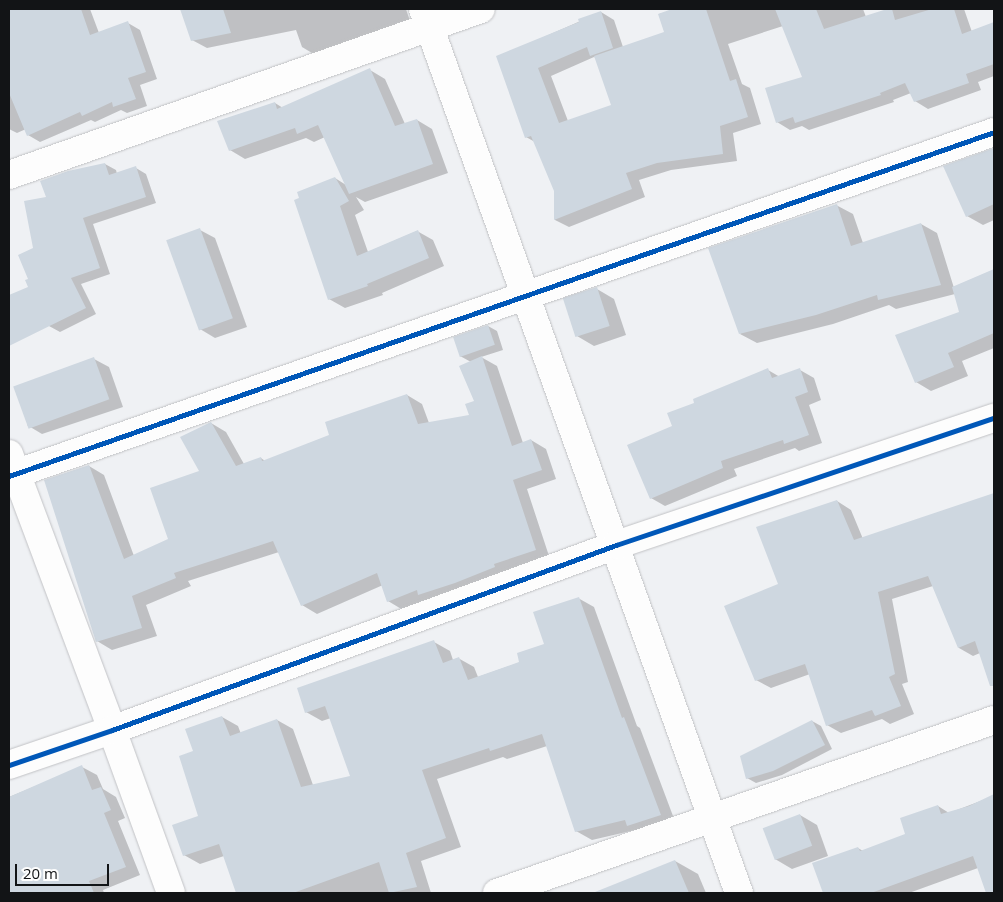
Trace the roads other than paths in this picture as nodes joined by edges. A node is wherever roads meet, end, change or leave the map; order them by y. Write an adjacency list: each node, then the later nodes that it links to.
1 (481, 9): 2 (street)
2 (426, 18): 4 (street); 5 (street)
3 (994, 132): 5 (street)
4 (9, 175)
5 (524, 296): 7 (street); 8 (street)
6 (994, 418): 8 (street)
7 (11, 468): 10 (street)
8 (616, 546): 10 (street); 12 (street)
9 (994, 720): 12 (street)
10 (112, 730): 11 (street); 13 (street)
11 (9, 765)
12 (712, 817): 14 (street); 15 (street)
13 (171, 893)
14 (497, 893)
15 (739, 893)

